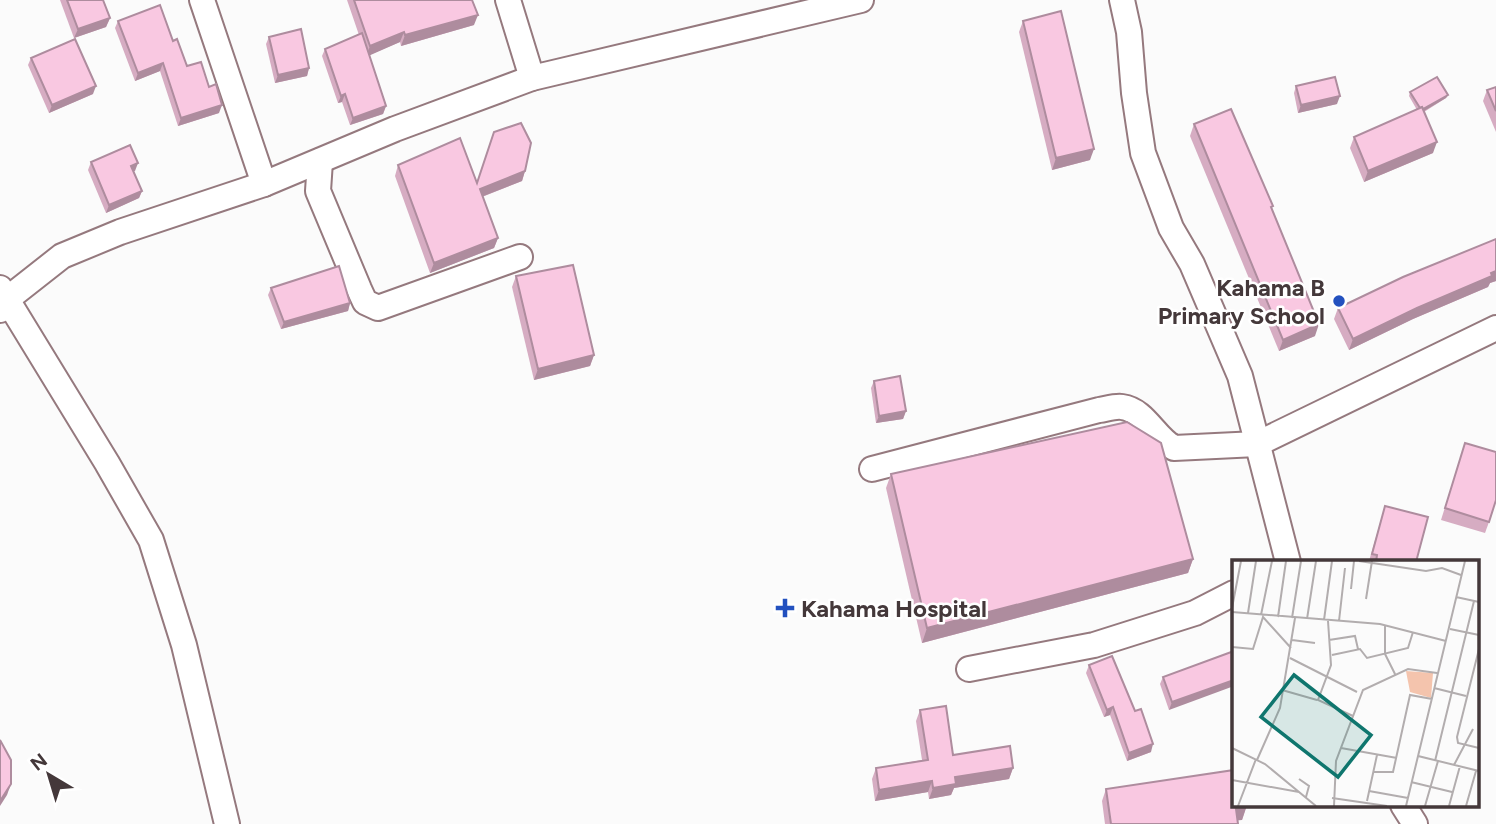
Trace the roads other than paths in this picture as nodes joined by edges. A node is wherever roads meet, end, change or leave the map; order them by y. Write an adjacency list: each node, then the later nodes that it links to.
1 (202, 0): 7 (street)
2 (508, 0): 5 (street)
3 (861, 0): 5 (street)
4 (1122, 0): 11 (street)
5 (531, 78): 6 (street)
6 (320, 161): 7 (street); 8 (street)
7 (264, 184): 9 (street)
8 (520, 257)
9 (2, 299): 17 (street)
10 (1496, 328): 11 (street)
11 (1256, 444): 12 (street); 13 (street)
12 (872, 469)
13 (1287, 560)
14 (1232, 594): 15 (street)
15 (969, 669)
16 (1404, 806): 18 (street)
17 (227, 824)
18 (1415, 824)

